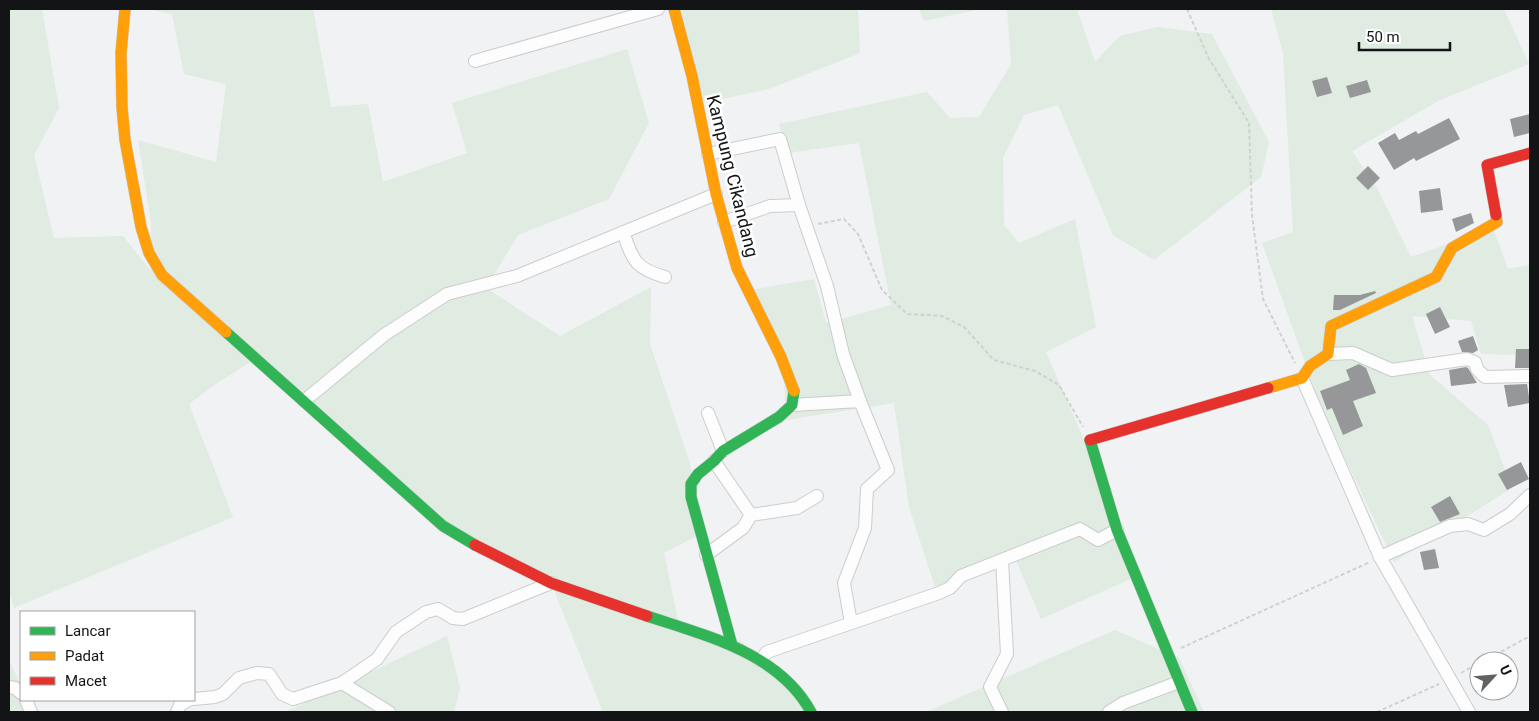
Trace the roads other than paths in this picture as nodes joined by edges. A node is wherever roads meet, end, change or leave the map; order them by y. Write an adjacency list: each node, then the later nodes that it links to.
1 (125, 9): 15 (street)
2 (658, 9): 4 (street)
3 (674, 9): 6 (street, Kampung Cikandang)
4 (475, 61)
5 (1530, 153): 12 (street)
6 (708, 154): 7 (street, Kampung Cikandang); 8 (street)
7 (716, 194): 9 (street, Kampung Cikandang); 10 (street)
8 (799, 205): 9 (street); 16 (street)
9 (724, 222): 17 (street, Kampung Cikandang)
10 (623, 232): 11 (street); 15 (street)
11 (665, 277)
12 (1328, 354): 13 (street); 14 (street)
13 (1530, 376)
14 (1302, 378): 23 (street); 25 (street)
15 (304, 401): 27 (street)
16 (860, 401): 17 (street); 28 (street)
17 (792, 406): 19 (street)
18 (708, 413): 19 (street)
19 (719, 456): 22 (street); 24 (street)
20 (1530, 495): 25 (street)
21 (817, 496): 22 (street)
22 (751, 515): 24 (street)
23 (1117, 530): 26 (street); 31 (street)
24 (706, 555): 29 (street)
25 (1380, 557): 43 (street)
26 (1002, 560): 28 (street); 40 (street)
27 (551, 583): 29 (street); 32 (street)
28 (851, 623): 30 (street)
29 (732, 645): 30 (street)
30 (760, 660): 39 (street)
31 (1179, 682): 41 (street); 42 (street)
32 (342, 684): 35 (street); 38 (street)
33 (9, 688): 34 (street)
34 (20, 692)
35 (195, 699)
36 (187, 701): 37 (street)
37 (177, 712)
38 (389, 712)
39 (811, 712)
40 (1002, 712)
41 (1109, 712)
42 (1192, 712)
43 (1469, 712)

